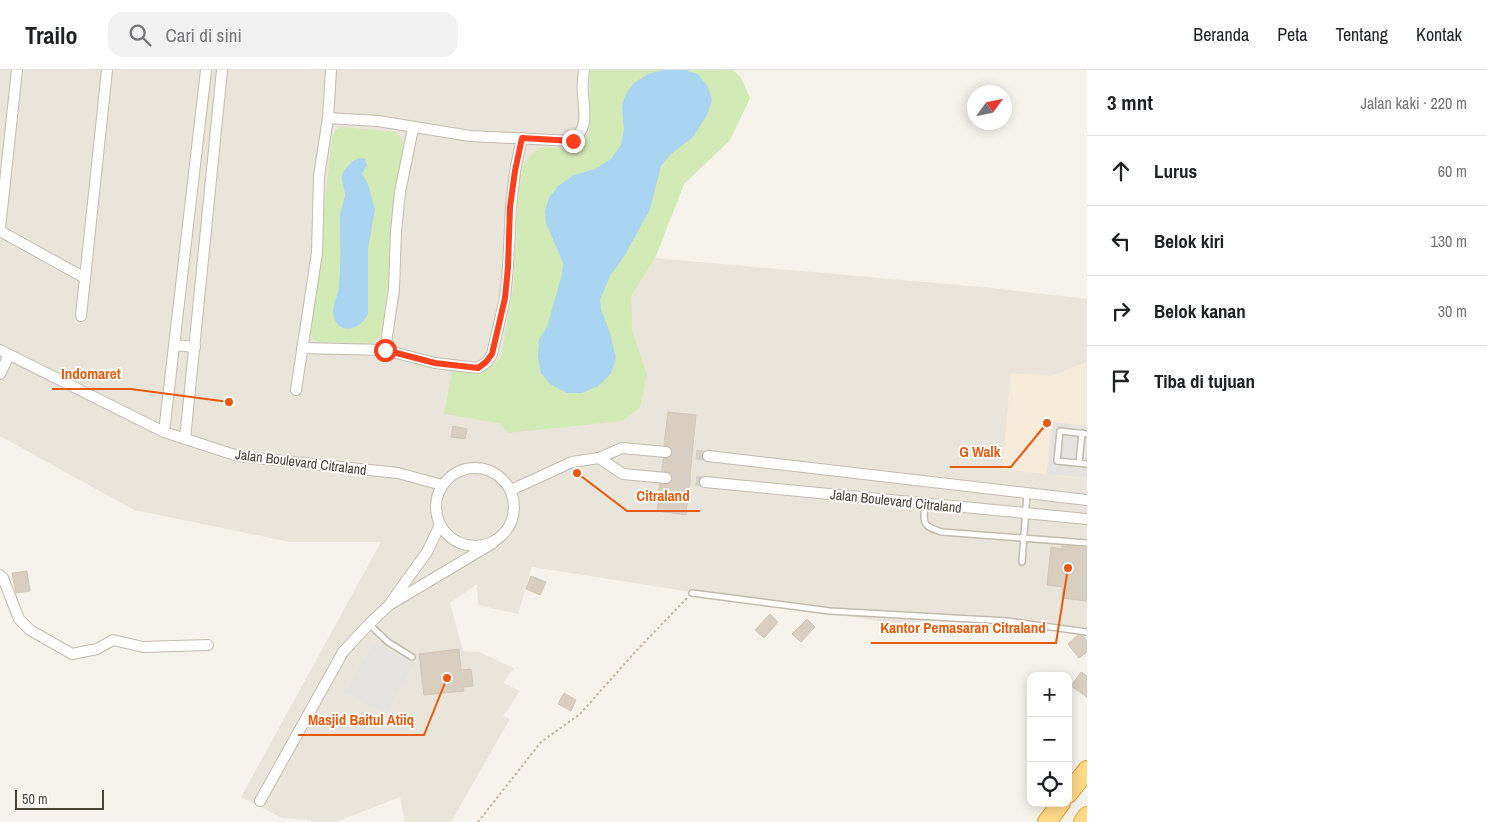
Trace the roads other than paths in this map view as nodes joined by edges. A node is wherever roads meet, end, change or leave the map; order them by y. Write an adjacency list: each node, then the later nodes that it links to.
1 (17, 70): 10 (street)
2 (107, 70): 11 (street)
3 (206, 70): 13 (street)
4 (222, 70): 14 (street)
5 (331, 70): 7 (street)
6 (584, 70): 9 (street)
7 (328, 118): 8 (street); 15 (street)
8 (413, 128): 9 (street); 16 (street)
9 (522, 138): 16 (street)
10 (0, 230): 11 (street)
11 (85, 278): 12 (street)
12 (82, 316)
13 (174, 345): 14 (street); 20 (street)
14 (195, 347): 22 (street)
15 (302, 348): 16 (street); 19 (street)
16 (385, 350)
17 (5, 352): 18 (street); 20 (street, Jalan Boulevard Citraland)
18 (0, 374)
19 (296, 390)
20 (164, 432): 22 (street, Jalan Boulevard Citraland)
21 (1085, 433): 26 (lane); 26 (lane)
22 (185, 440): 30 (street, Jalan Boulevard Citraland)
23 (666, 452): 25 (street)
24 (708, 456): 32 (street, Jalan Boulevard Citraland)
25 (599, 458): 28 (street); 31 (street)
26 (1079, 463): 27 (lane)
27 (1087, 464)
28 (666, 478)
29 (705, 482): 34 (street, Jalan Boulevard Citraland)
30 (442, 485): 31 (street); 37 (street)
31 (510, 490): 39 (street)
32 (1027, 493): 33 (street, Jalan Boulevard Citraland); 35 (lane)
33 (1087, 500)
34 (925, 504): 35 (street, Jalan Boulevard Citraland); 38 (lane)
35 (1025, 514): 36 (street, Jalan Boulevard Citraland); 38 (lane)
36 (1087, 519)
37 (440, 525): 39 (street); 44 (street)
38 (1024, 538): 40 (lane); 41 (lane)
39 (493, 543): 44 (street)
40 (1087, 543)
41 (1022, 562)
42 (0, 575): 47 (street)
43 (692, 593): 46 (lane)
44 (389, 605): 45 (street)
45 (369, 624): 48 (lane); 51 (street)
46 (1087, 632)
47 (208, 645)
48 (412, 657)
49 (1087, 770): 50 (highway)
50 (1072, 789)
51 (260, 801)
52 (1058, 807): 54 (highway)
53 (1087, 816): 55 (highway)
54 (1047, 822)
55 (1082, 822)

